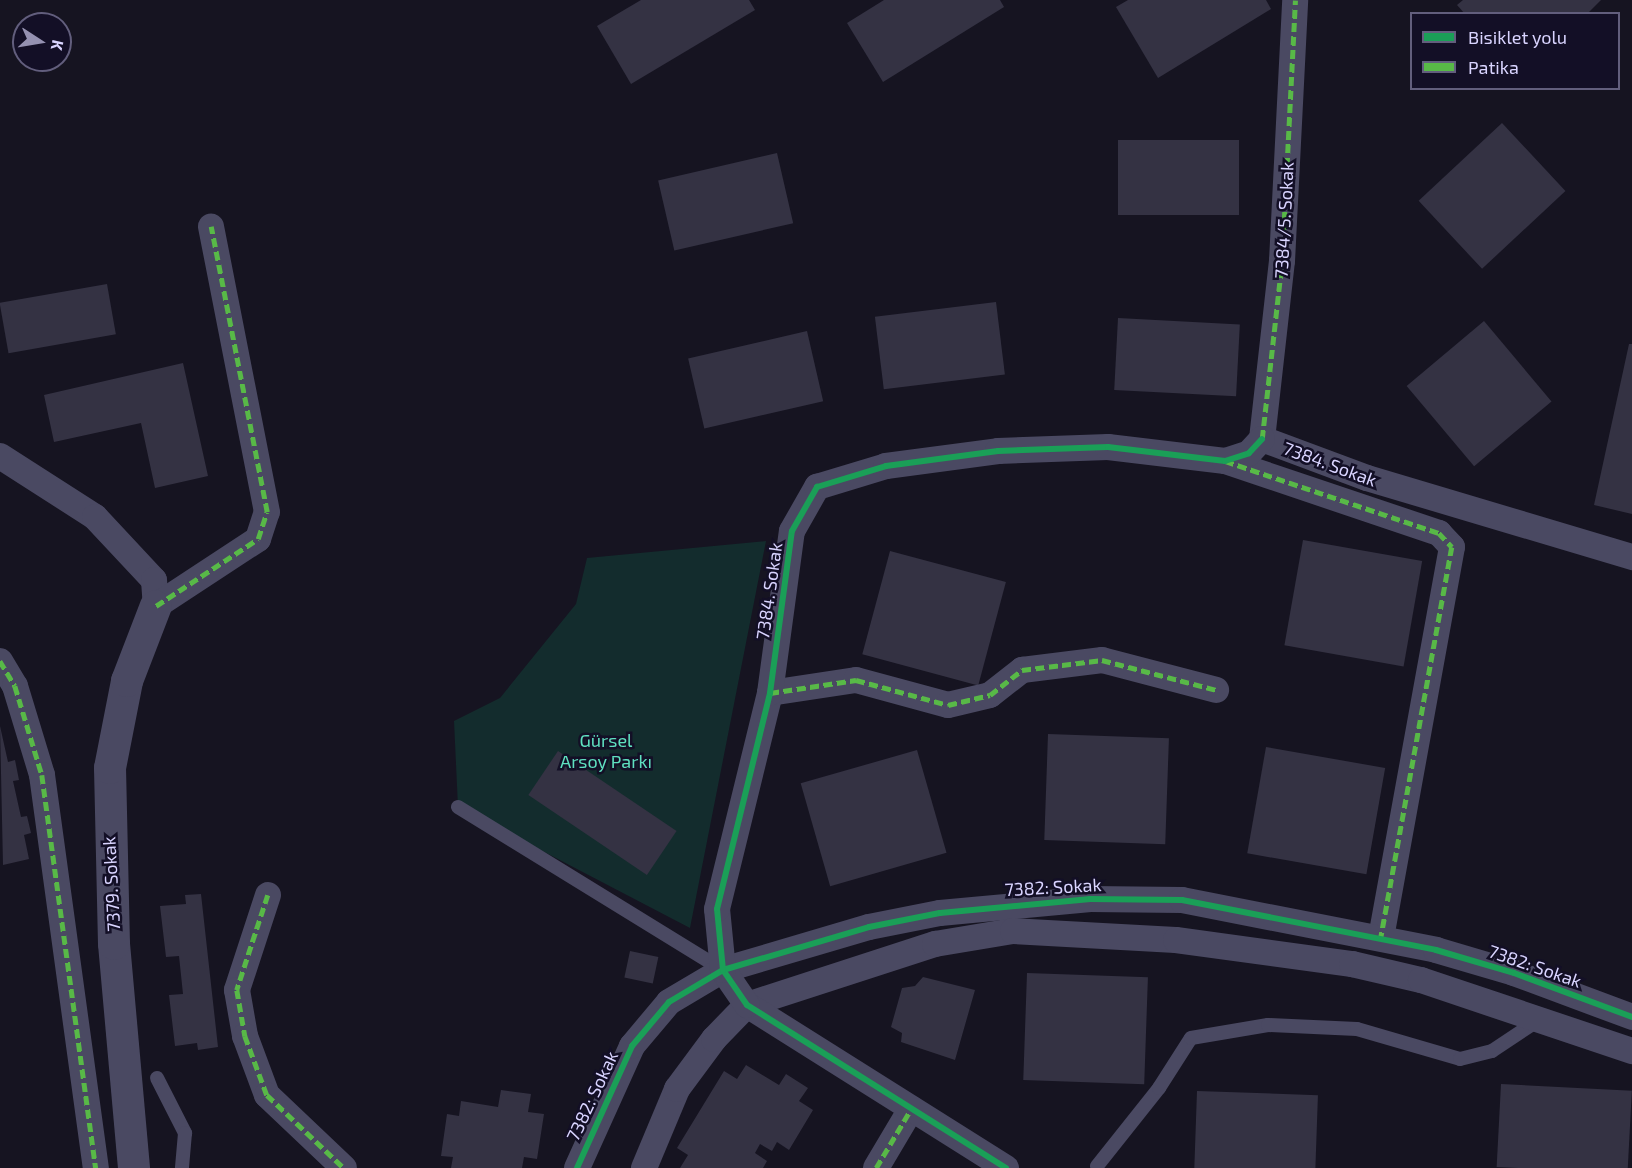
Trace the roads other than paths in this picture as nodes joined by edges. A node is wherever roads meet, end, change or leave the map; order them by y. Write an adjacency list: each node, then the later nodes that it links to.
1 (1295, 0): 3 (street, 7384/5. Sokak)
2 (212, 226): 7 (street)
3 (1262, 439): 5 (street, 7384. Sokak); 6 (street, 7384. Sokak)
4 (0, 456): 7 (street)
5 (1225, 461): 10 (street, 7384. Sokak); 13 (street)
6 (1632, 557)
7 (156, 606): 23 (street, 7379. Sokak)
8 (0, 661): 22 (street)
9 (1216, 690): 10 (street)
10 (770, 693): 14 (street, 7384. Sokak)
11 (458, 807): 14 (lane)
12 (268, 895): 25 (street)
13 (1381, 938): 14 (street, 7382: Sokak); 16 (street, 7382: Sokak)
14 (723, 970): 15 (street, 7384. Sokak); 26 (street, 7382: Sokak)
15 (747, 1005): 17 (street); 20 (street); 27 (street)
16 (1632, 1017)
17 (1540, 1019): 18 (street); 21 (lane)
18 (1632, 1051)
19 (158, 1078): 24 (lane)
20 (911, 1109): 28 (street); 29 (street)
21 (1097, 1166)
22 (96, 1168)
23 (135, 1168)
24 (182, 1168)
25 (344, 1168)
26 (577, 1168)
27 (644, 1168)
28 (876, 1168)
29 (1006, 1168)

